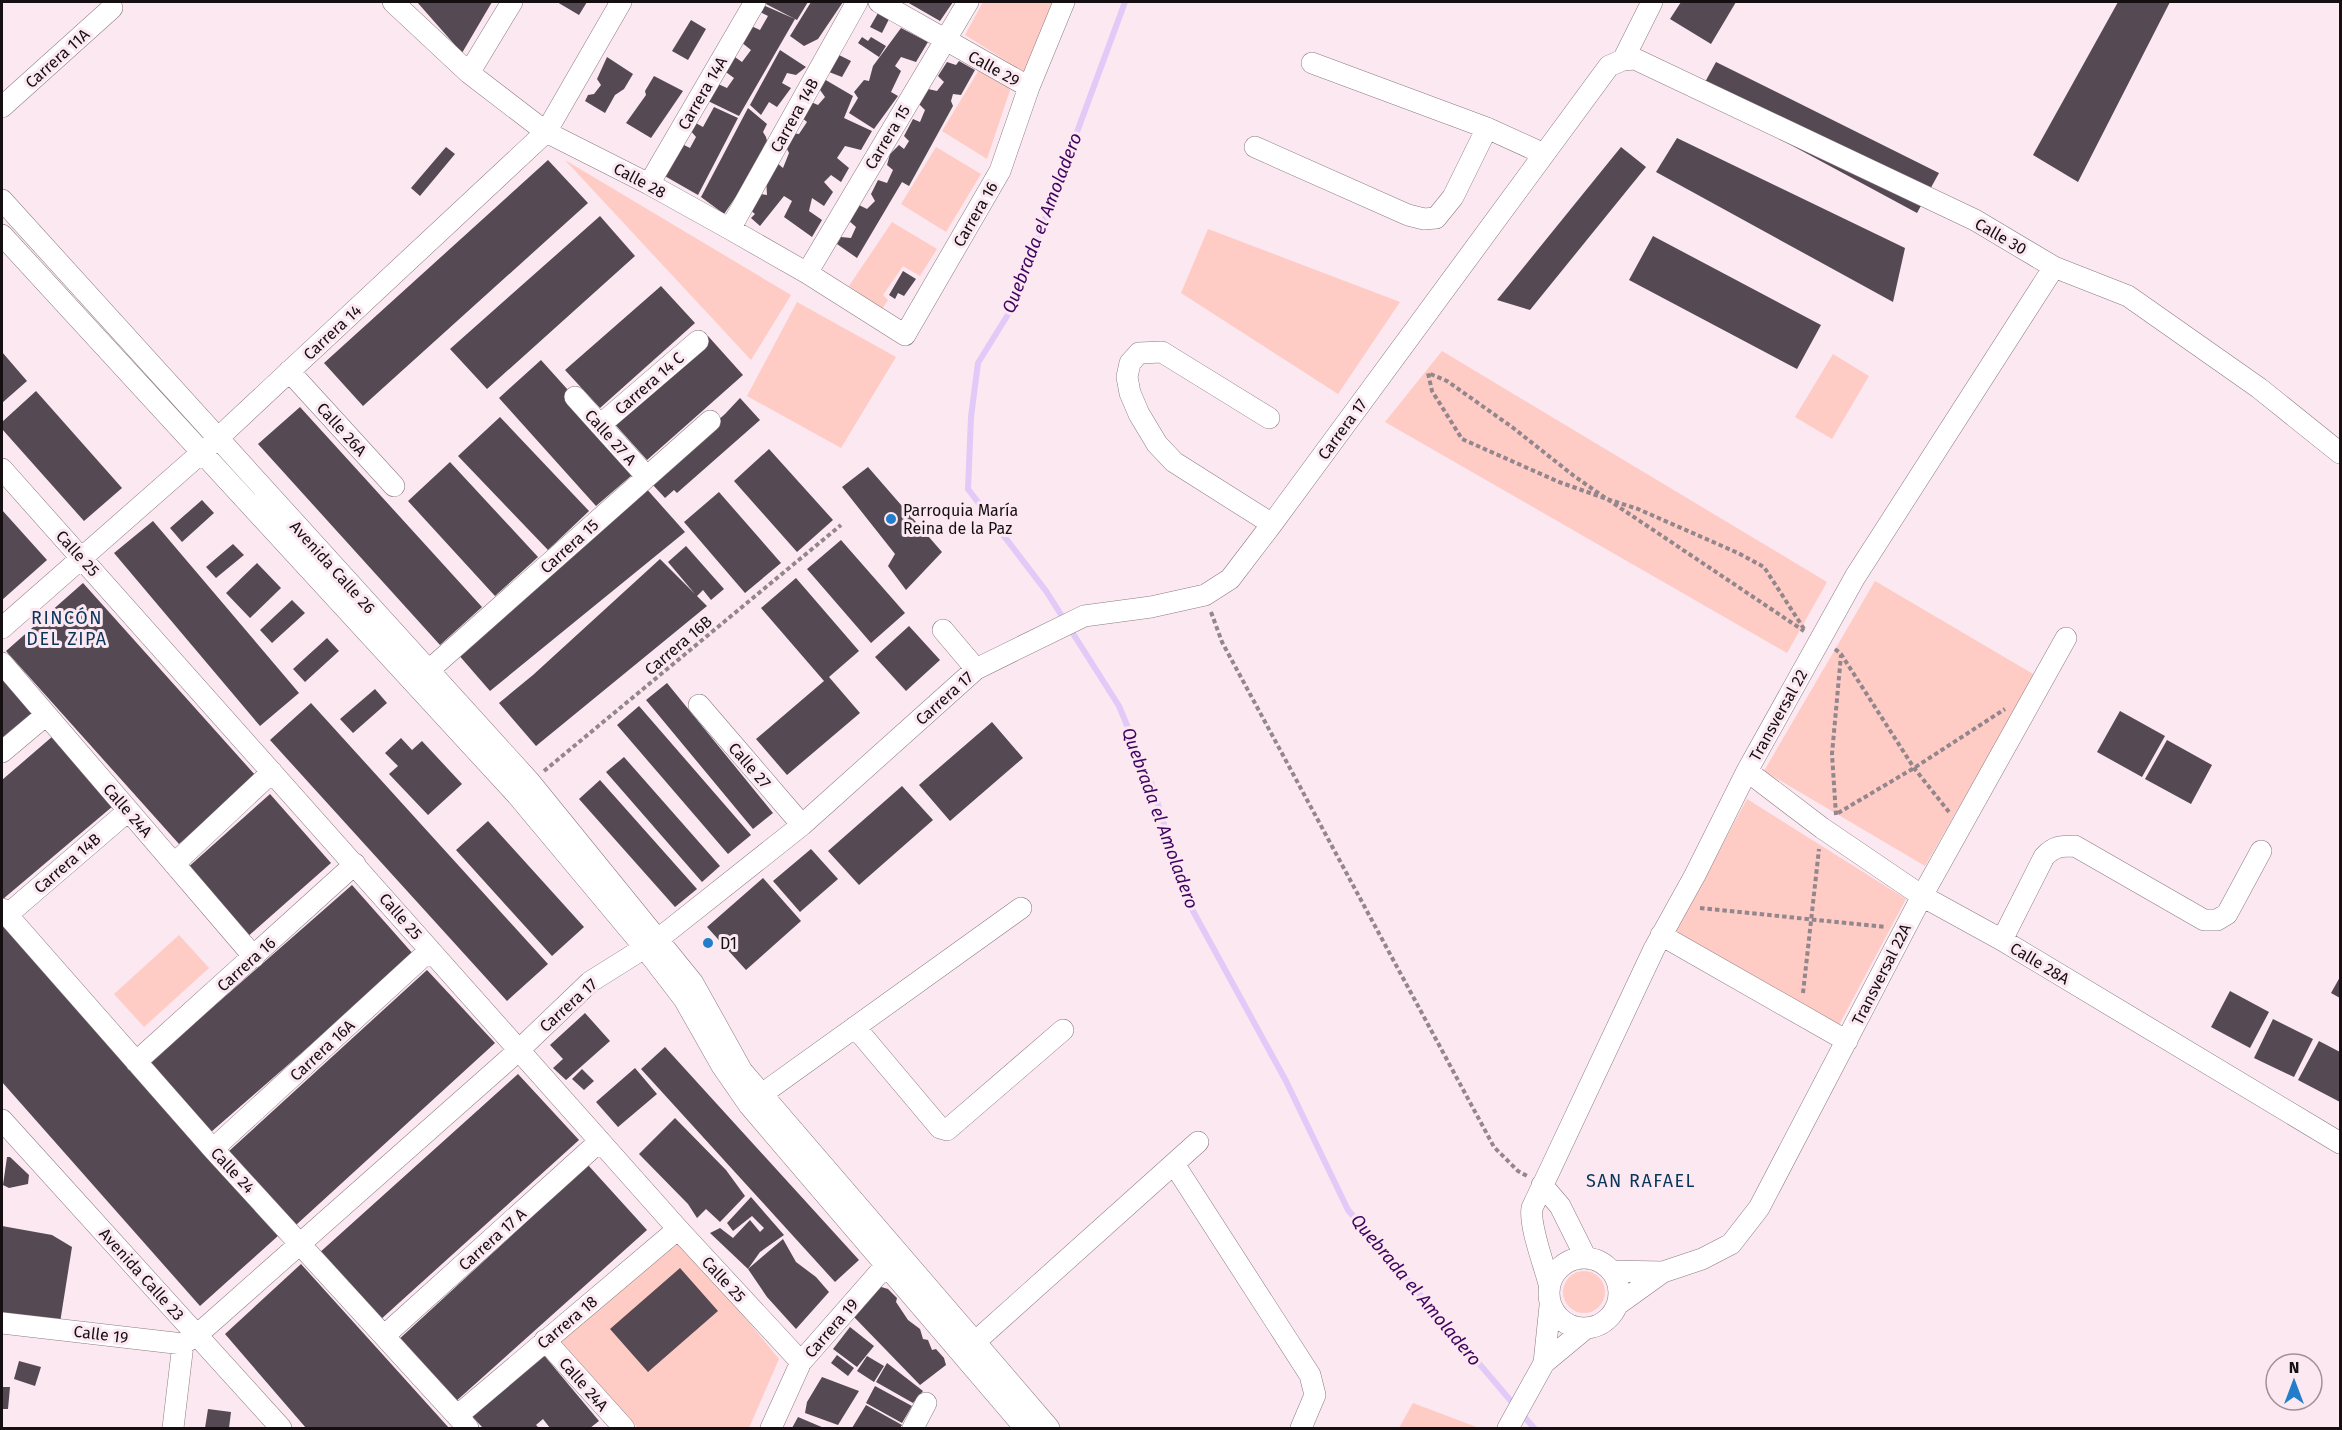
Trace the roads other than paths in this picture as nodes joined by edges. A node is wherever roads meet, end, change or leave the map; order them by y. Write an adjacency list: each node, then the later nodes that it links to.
1 (512, 2): 14 (street)
2 (621, 2): 18 (street, Carrera 14)
3 (755, 2): 21 (street, Carrera 14A)
4 (857, 2): 23 (street, Carrera 14B)
5 (879, 2): 11 (street, Calle 29)
6 (968, 2): 11 (street, Carrera 15)
7 (1063, 2): 15 (street, Calle 29)
8 (1652, 2): 12 (street)
9 (399, 4): 14 (street, Calle 28)
10 (112, 8): 16 (street, Carrera 11A)
11 (944, 40): 15 (street, Calle 29); 26 (street, Carrera 15)
12 (1629, 59): 20 (street, Carrera 17); 25 (street, Calle 30)
13 (1312, 63): 17 (street)
14 (469, 73): 18 (street, Calle 28)
15 (1029, 87): 27 (street, Carrera 16)
16 (2, 107)
17 (1487, 128): 19 (street); 20 (street)
18 (546, 132): 21 (street, Calle 28); 29 (street, Carrera 14)
19 (1255, 147)
20 (1544, 154): 39 (street, Carrera 17)
21 (649, 184): 23 (street, Calle 28)
22 (2, 201): 34 (street, Avenida Calle 26)
23 (730, 230): 26 (street, Calle 28)
24 (2, 235): 34 (street, Avenida Calle 26)
25 (2054, 267): 35 (street, Calle 30); 50 (street, Transversal 22)
26 (807, 273): 27 (street, Calle 28)
27 (905, 334)
28 (698, 340): 33 (street, Carrera 14 C)
29 (289, 371): 34 (street, Carrera 14); 38 (street, Calle 26A)
30 (575, 397): 33 (street, Calle 27 A)
31 (1269, 418): 39 (street)
32 (710, 421): 37 (street, Carrera 15)
33 (600, 425): 37 (street, Calle 27 A)
34 (209, 446): 40 (street, Carrera 14); 46 (street, Avenida Calle 26); 62 (street, Avenida Calle 26)
35 (2340, 453)
36 (2, 470): 40 (street, Calle 25)
37 (647, 477): 46 (street, Carrera 15)
38 (394, 486)
39 (1272, 524): 45 (street, Carrera 17)
40 (81, 557): 41 (street, Carrera 14); 51 (street, Calle 25)
41 (2, 628)
42 (943, 630): 45 (street)
43 (2066, 638): 57 (street, Transversal 22A)
44 (2, 663): 48 (street, Calle 24A)
45 (976, 669): 53 (street, Carrera 17)
46 (428, 671): 62 (street, Avenida Calle 26)
47 (699, 705): 53 (street, Calle 27)
48 (46, 715): 49 (street); 52 (street, Calle 24A)
49 (2, 752)
50 (1747, 771): 57 (street, Calle 28A); 60 (street, Transversal 22)
51 (272, 772): 55 (street); 56 (street, Calle 25)
52 (128, 811): 55 (street, Calle 24A); 59 (street, Carrera 14B)
53 (802, 825): 62 (street, Carrera 17)
54 (2261, 851): 61 (street)
55 (174, 864): 64 (street, Calle 24A)
56 (355, 864): 63 (street, Calle 25); 64 (street, Carrera 16)
57 (1922, 896): 61 (street, Calle 28A); 67 (street, Transversal 22A)
58 (1021, 908): 65 (street)
59 (4, 912): 69 (street, Calle 24)
60 (1661, 935): 67 (street); 77 (street, Transversal 22)
61 (2002, 940): 74 (street, Calle 28A)
62 (650, 944): 68 (street, Carrera 17); 70 (street); 81 (street)
63 (430, 950): 68 (street, Calle 25); 75 (street, Carrera 16A)
64 (254, 957): 69 (street, Carrera 16)
65 (855, 1027): 66 (street); 70 (street)
66 (1063, 1030)
67 (1846, 1041): 83 (street, Transversal 22A)
68 (519, 1050): 72 (street, Calle 25); 79 (street, Carrera 17)
69 (136, 1062): 75 (street, Calle 24)
70 (762, 1094): 92 (street)
71 (2, 1120): 90 (street, Avenida Calle 23)
72 (600, 1141): 78 (street, Calle 25); 89 (street, Carrera 17 A)
73 (1198, 1142): 76 (street)
74 (2340, 1143)
75 (213, 1149): 79 (street, Calle 24)
76 (1174, 1164): 92 (street); 104 (street)
77 (1542, 1185): 80 (street); 84 (street, Transversal 22)
78 (678, 1228): 91 (street, Carrera 18); 93 (street, Calle 25)
79 (300, 1243): 89 (street, Calle 24); 90 (street, Carrera 17)
80 (1586, 1258): 82 (street); 84 (street)
81 (886, 1265): 93 (street, Carrera 19); 102 (street)
82 (1612, 1271): 83 (street); 85 (street)
83 (1663, 1272): 85 (street)
84 (1549, 1284): 86 (street)
85 (1617, 1305): 88 (street)
86 (1550, 1306): 88 (street); 94 (street)
87 (2, 1323): 90 (street, Calle 19)
88 (1584, 1329): 94 (street)
89 (384, 1336): 96 (street, Calle 24)
90 (190, 1339): 97 (street); 98 (street, Avenida Calle 23)
91 (545, 1340): 96 (street, Carrera 18); 99 (street, Calle 24A)
92 (975, 1342): 103 (street)
93 (801, 1362): 100 (street, Carrera 19)
94 (1544, 1363): 105 (street)
95 (926, 1403): 101 (street)
96 (462, 1422)
97 (173, 1428)
98 (281, 1428)
99 (624, 1428)
100 (771, 1428)
101 (913, 1428)
102 (1025, 1428)
103 (1049, 1428)
104 (1301, 1428)
105 (1508, 1428)

